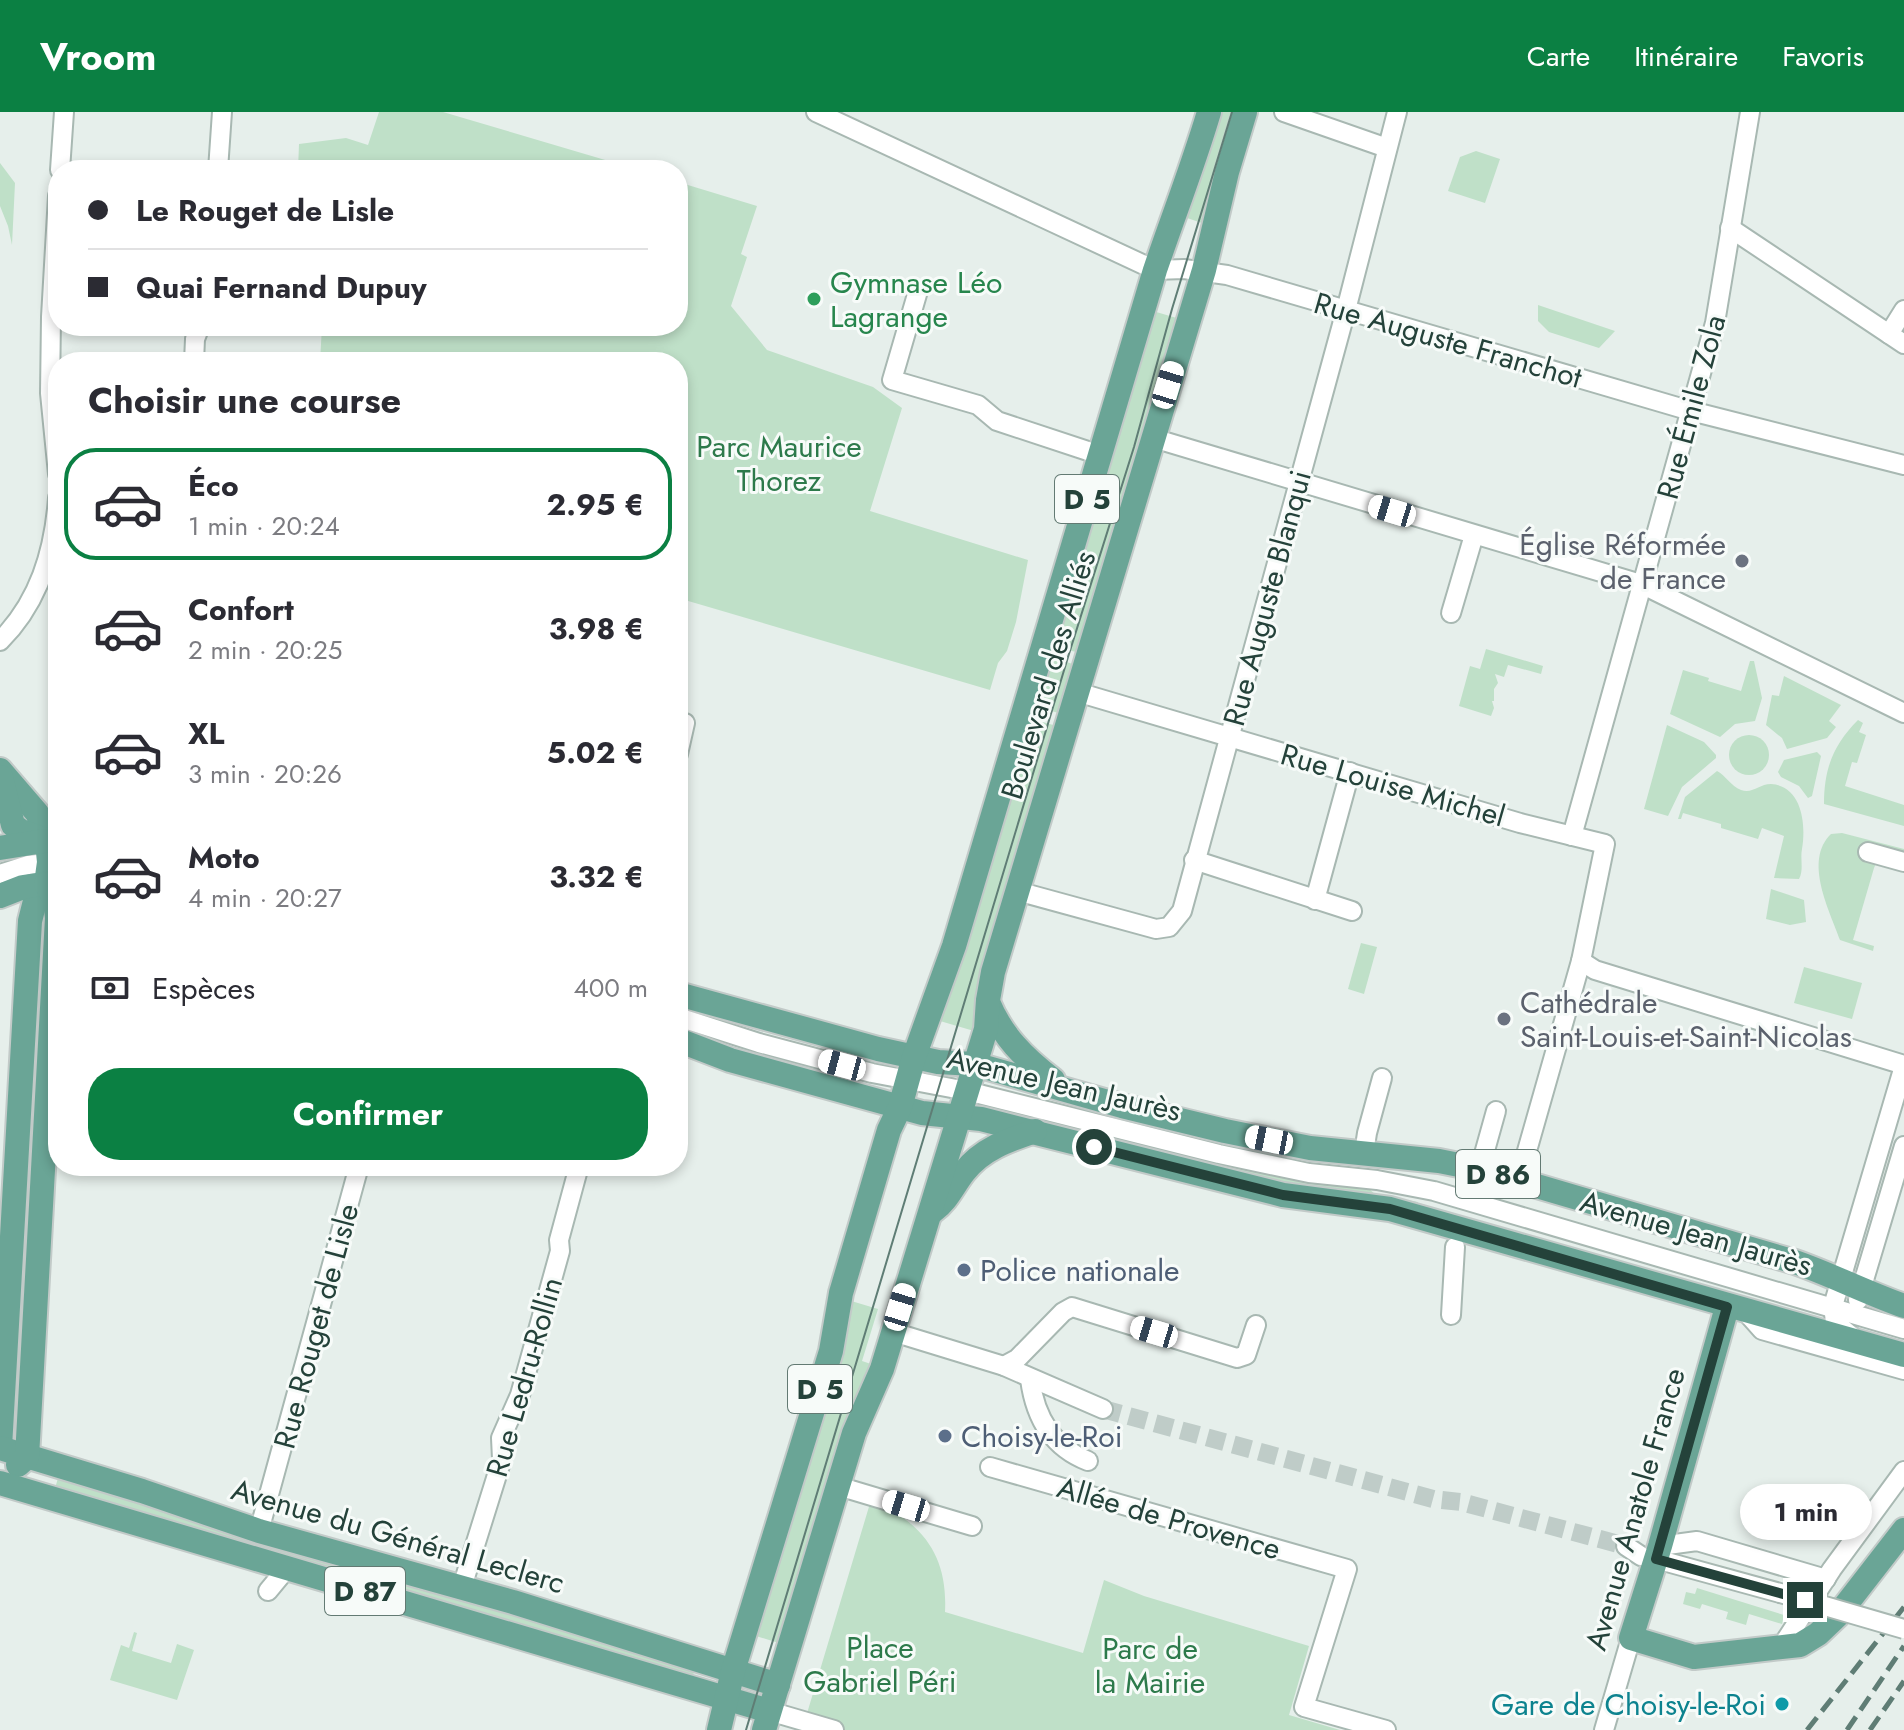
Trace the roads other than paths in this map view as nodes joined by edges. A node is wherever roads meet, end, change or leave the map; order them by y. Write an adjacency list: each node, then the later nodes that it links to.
1 (64, 112): 10 (street)
2 (222, 112): 11 (street)
3 (816, 112): 13 (street)
4 (1209, 112): 13 (main road, D 5)
5 (1245, 112): 14 (main road, Boulevard des Alliés / D 5)
6 (1284, 112): 9 (street)
7 (1397, 112): 9 (street, Rue Auguste Blanqui)
8 (1750, 112): 12 (street, Rue Émile Zola)
9 (1387, 148): 16 (street, Rue Auguste Blanqui)
10 (61, 160)
11 (219, 160)
12 (1730, 228): 18 (street); 19 (street, Rue Émile Zola)
13 (1155, 270): 14 (street, Rue Auguste Franchot); 21 (main road, Boulevard des Alliés / D 5)
14 (1204, 270): 16 (street, Rue Auguste Franchot); 20 (main road, Boulevard des Alliés / D 5)
15 (918, 291): 21 (street)
16 (1346, 310): 19 (street, Rue Auguste Franchot); 23 (street, Rue Auguste Blanqui)
17 (1904, 310): 18 (street)
18 (1897, 339)
19 (1689, 419): 22 (street, Rue Auguste Franchot); 26 (street, Rue Émile Zola)
20 (1153, 438): 23 (street); 29 (main road, Boulevard des Alliés / D 5)
21 (1100, 455): 54 (main road, Boulevard des Alliés / D 5)
22 (1904, 465)
23 (1298, 483): 24 (street); 31 (street, Rue Auguste Blanqui)
24 (1474, 535): 26 (street); 27 (street)
25 (48, 564): 28 (street)
26 (1641, 584): 30 (street); 34 (street, Rue Émile Zola)
27 (1451, 613)
28 (0, 641)
29 (1077, 692): 31 (street, Rue Louise Michel); 41 (main road, Boulevard des Alliés / D 5)
30 (1902, 709)
31 (1229, 736): 33 (street, Rue Louise Michel); 37 (street, Rue Auguste Blanqui)
32 (0, 771): 39 (main road)
33 (1350, 772): 34 (street, Rue Louise Michel); 43 (street)
34 (1572, 836): 45 (street, Rue Louise Michel)
35 (0, 848): 39 (main road)
36 (1868, 852): 38 (street)
37 (1194, 860): 41 (street, Rue Auguste Blanqui); 43 (street)
38 (1904, 862)
39 (48, 865): 40 (street); 42 (main road); 50 (main road)
40 (0, 874)
41 (1017, 891): 47 (main road, Boulevard des Alliés / D 5)
42 (0, 896)
43 (1315, 900): 44 (street)
44 (1352, 911)
45 (1581, 961): 53 (street); 68 (street)
46 (688, 997): 54 (main road, D 86)
47 (988, 1000): 52 (main road, Boulevard des Alliés / D 5); 56 (main road)
48 (688, 1020): 54 (street)
49 (688, 1044): 59 (main road, D 86)
50 (24, 1059): 51 (street); 72 (main road)
51 (48, 1060)
52 (974, 1064): 54 (main road, Avenue Jean Jaurès / D 86); 56 (main road, Avenue Jean Jaurès / D 86); 57 (main road, Boulevard des Alliés / D 5)
53 (1904, 1065): 71 (street)
54 (910, 1068): 57 (street, Avenue Jean Jaurès / D 86); 59 (main road, D 5)
55 (1382, 1078): 64 (street)
56 (1065, 1089): 64 (main road, Avenue Jean Jaurès / D 86)
57 (967, 1091): 61 (main road, D 5); 76 (street, Avenue Jean Jaurès / D 86)
58 (48, 1101): 73 (main road)
59 (900, 1107): 61 (main road, Avenue Jean Jaurès / D 86); 105 (main road, D 5)
60 (1496, 1111): 65 (street)
61 (959, 1117): 62 (main road, Avenue Jean Jaurès / D 86); 69 (main road, D 5)
62 (1035, 1131): 69 (main road); 77 (main road, Avenue Jean Jaurès / D 86)
63 (1904, 1146): 74 (street)
64 (1364, 1153): 68 (main road, Avenue Jean Jaurès / D 86)
65 (1484, 1154)
66 (356, 1176): 96 (street, Rue Rouget de Lisle)
67 (576, 1176): 100 (street, Rue Ledru-Rollin)
68 (1519, 1179): 71 (main road, Avenue Jean Jaurès / D 86)
69 (928, 1215): 81 (main road, D 5)
70 (1455, 1247): 78 (street)
71 (1840, 1279): 74 (main road, Avenue Jean Jaurès / D 86); 76 (street)
72 (6, 1280): 73 (street); 88 (main road)
73 (39, 1283): 92 (main road)
74 (1863, 1292): 75 (main road, Avenue Jean Jaurès / D 86); 76 (street)
75 (1904, 1306)
76 (1838, 1308): 80 (street, Avenue Jean Jaurès / D 86); 82 (street)
77 (1737, 1310): 82 (main road, Avenue Jean Jaurès / D 86); 85 (street, Avenue Jean Jaurès); 97 (main road, Avenue Anatole France)
78 (1451, 1315)
79 (1256, 1325): 84 (street)
80 (1904, 1329)
81 (893, 1332): 84 (street); 93 (main road, D 5)
82 (1862, 1344): 83 (main road, Avenue Jean Jaurès / D 86)
83 (1904, 1355)
84 (1004, 1366): 86 (street)
85 (1904, 1370)
86 (1030, 1379): 87 (street); 89 (street)
87 (1103, 1409)
88 (0, 1448): 92 (main road, Avenue du Général Leclerc / D 87)
89 (1088, 1461)
90 (990, 1467): 111 (street, Allée de Provence)
91 (1904, 1471): 99 (street)
92 (8, 1478): 96 (main road, Avenue du Général Leclerc / D 87); 98 (main road, Avenue du Général Leclerc / D 87)
93 (838, 1486): 94 (street); 106 (main road, D 5)
94 (972, 1526)
95 (1904, 1530): 104 (main road)
96 (259, 1531): 100 (main road, Avenue du Général Leclerc / D 87)
97 (1646, 1552): 99 (street); 102 (street, bridge); 103 (main road, Avenue Anatole France)
98 (287, 1568): 101 (street); 107 (main road, Avenue du Général Leclerc / D 87)
99 (1826, 1579): 104 (street)
100 (462, 1587): 105 (main road, Avenue du Général Leclerc / D 87)
101 (268, 1591)
102 (1904, 1629)
103 (1631, 1638): 104 (main road); 112 (street, Avenue Anatole France)
104 (1780, 1649)
105 (733, 1671): 106 (main road, Avenue du Général Leclerc / D 87); 107 (main road, D 5)
106 (778, 1685): 108 (main road, D 5)
107 (726, 1699): 108 (main road, Avenue du Général Leclerc / D 87); 109 (main road, D 5)
108 (766, 1720): 110 (street)
109 (719, 1730)
110 (834, 1730)
111 (1386, 1730)
112 (1604, 1730)

